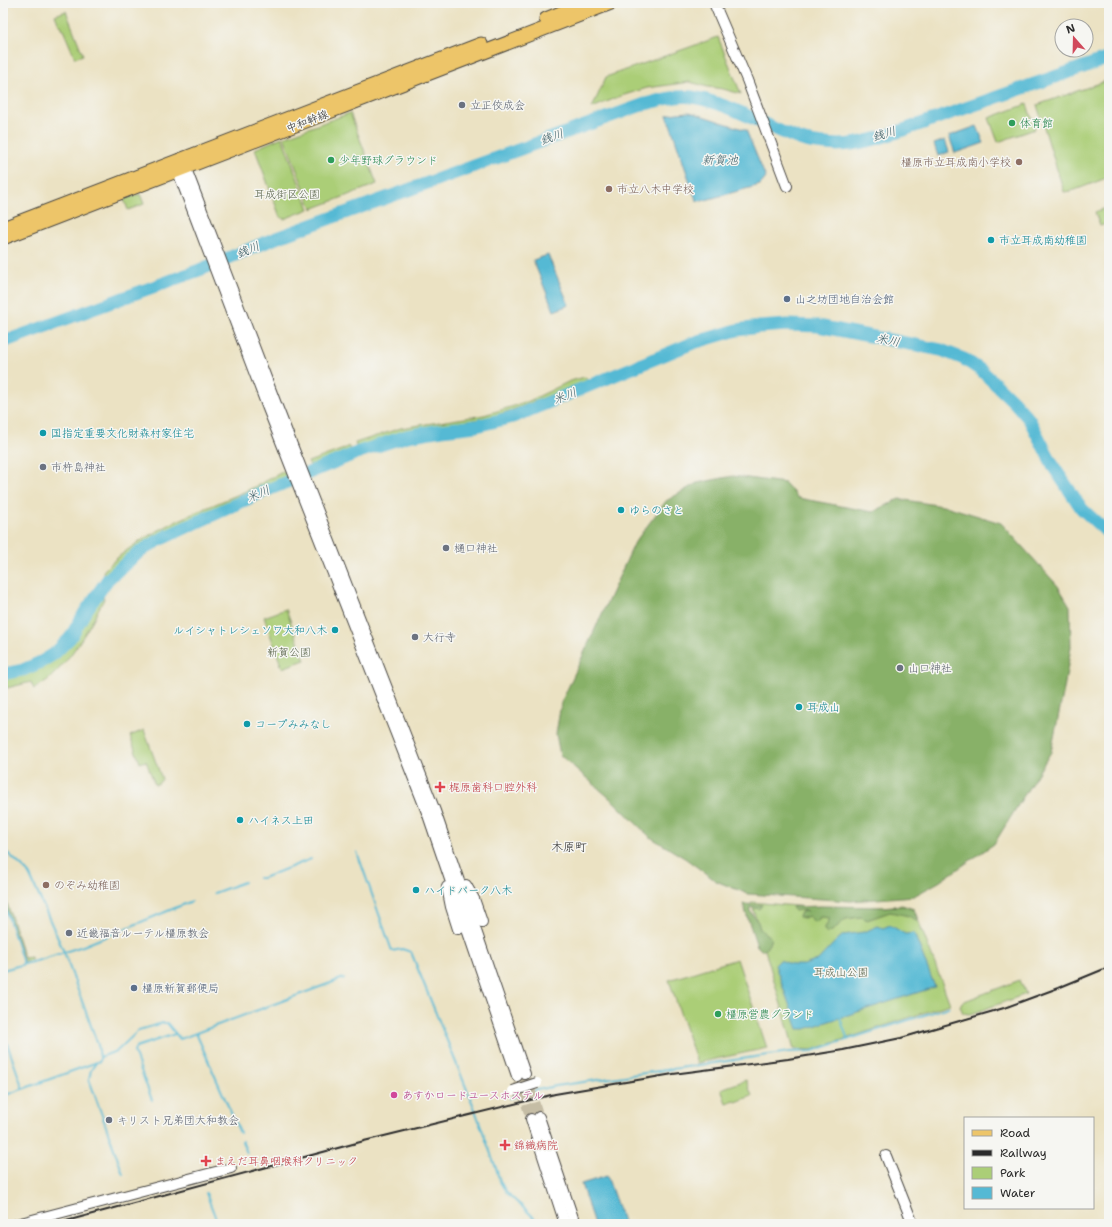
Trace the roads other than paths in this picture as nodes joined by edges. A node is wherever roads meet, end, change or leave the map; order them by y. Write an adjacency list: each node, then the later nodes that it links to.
1 (585, 3): 4 (main road, 中和幹線)
2 (611, 3): 4 (main road, 中和幹線)
3 (714, 3): 5 (street)
4 (180, 165): 6 (main road, 中和幹線); 7 (main road, 中和幹線); 8 (street)
5 (787, 186)
6 (3, 228)
7 (3, 238)
8 (447, 859): 9 (street); 10 (street); 11 (street)
9 (482, 922)
10 (458, 930)
11 (521, 1075)
12 (537, 1082): 13 (street, bridge)
13 (513, 1091)
14 (886, 1156): 19 (street)
15 (231, 1168): 16 (street)
16 (17, 1224)
17 (565, 1224): 18 (street)
18 (575, 1224)
19 (913, 1224)

